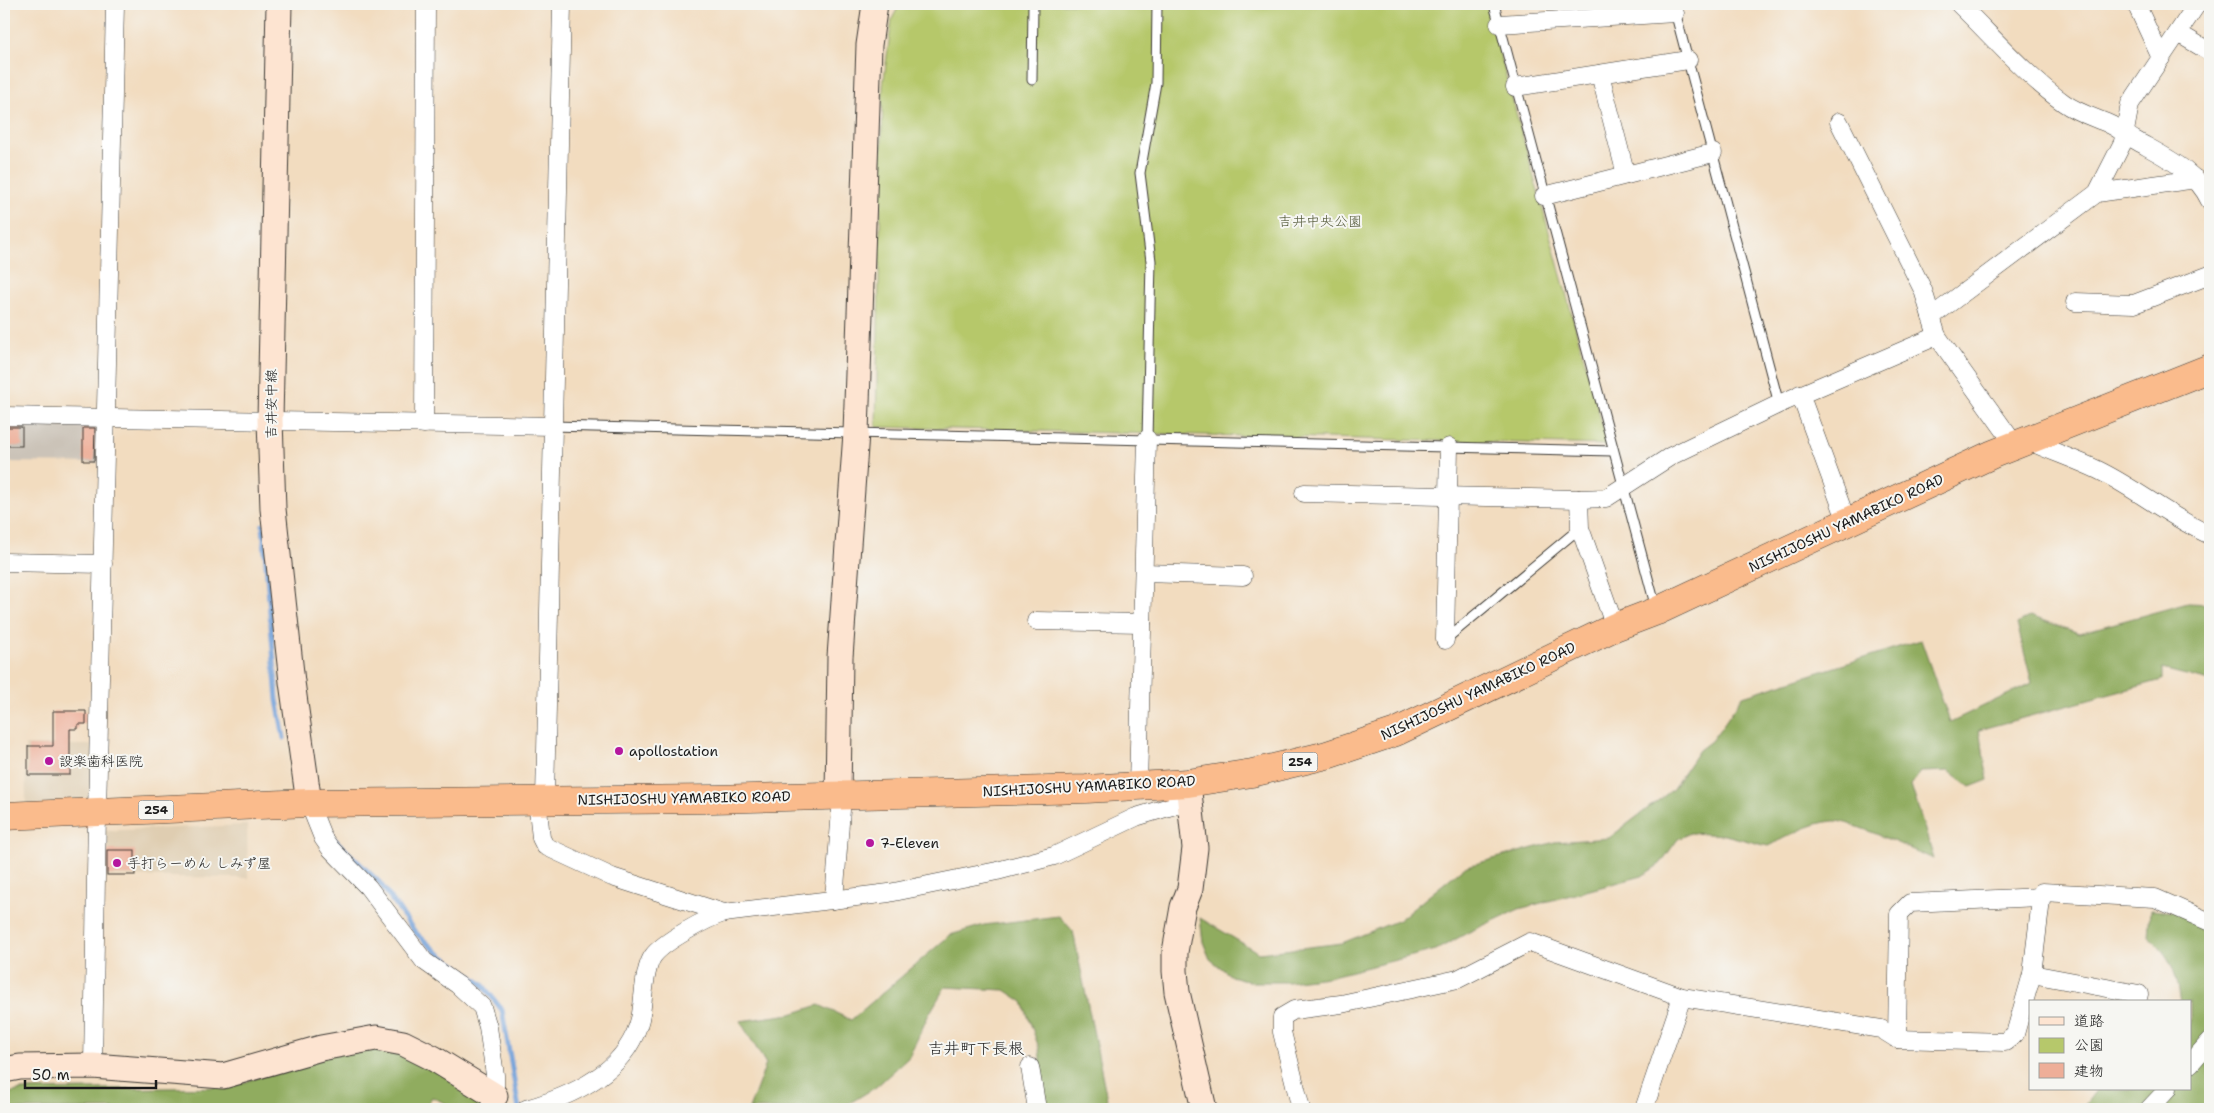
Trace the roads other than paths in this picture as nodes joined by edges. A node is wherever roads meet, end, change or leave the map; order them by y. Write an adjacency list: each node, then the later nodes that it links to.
1 (115, 4): 36 (street)
2 (279, 4): 37 (street, 吉井安中線)
3 (426, 4): 38 (street)
4 (562, 4): 39 (street)
5 (875, 4): 40 (street)
6 (1033, 4): 19 (lane)
7 (1157, 4): 41 (lane)
8 (1494, 4): 13 (lane)
9 (1959, 4): 22 (street)
10 (2136, 4): 16 (street)
11 (2197, 4): 14 (street)
12 (1674, 8): 13 (street); 17 (lane)
13 (1499, 24): 20 (lane)
14 (2178, 33): 15 (street); 16 (street)
15 (2210, 52)
16 (2161, 58): 22 (street)
17 (1688, 60): 18 (street); 23 (lane)
18 (1600, 74): 20 (street); 24 (street)
19 (1032, 80)
20 (1515, 87): 27 (lane)
21 (1839, 122): 30 (street)
22 (2124, 134): 25 (street); 26 (street)
23 (1713, 153): 24 (street); 34 (lane)
24 (1626, 175): 27 (street)
25 (2206, 191): 26 (street)
26 (2097, 193): 30 (street)
27 (1544, 196): 44 (lane)
28 (2210, 275): 29 (street)
29 (2075, 302)
30 (1931, 317): 31 (street)
31 (1937, 336): 33 (street); 42 (street)
32 (2210, 368): 42 (highway, NISHIJOSHU YAMABIKO ROAD / 254)
33 (1800, 394): 34 (street); 49 (street)
34 (1779, 404): 45 (street)
35 (4, 416): 36 (street)
36 (106, 418): 37 (street); 53 (street)
37 (270, 420): 38 (street); 65 (street, 吉井安中線)
38 (424, 424): 39 (street)
39 (552, 426): 40 (lane); 64 (street)
40 (856, 433): 41 (lane); 63 (street)
41 (1147, 439): 43 (lane); 54 (street)
42 (2021, 443): 49 (highway, NISHIJOSHU YAMABIKO ROAD / 254); 51 (street)
43 (1449, 447): 44 (lane); 47 (street)
44 (1613, 451): 45 (lane)
45 (1622, 488): 48 (street); 56 (lane)
46 (1304, 493): 47 (street)
47 (1448, 497): 48 (street); 60 (street)
48 (1579, 499): 50 (street)
49 (1847, 522): 56 (highway, NISHIJOSHU YAMABIKO ROAD / 254)
50 (1580, 528): 59 (street); 60 (lane)
51 (2210, 536)
52 (4, 562): 53 (street)
53 (103, 564): 66 (street)
54 (1144, 572): 55 (street); 58 (street)
55 (1243, 576)
56 (1657, 611): 59 (highway, NISHIJOSHU YAMABIKO ROAD / 254)
57 (1036, 621): 58 (street)
58 (1142, 623): 61 (street)
59 (1615, 627): 62 (highway, NISHIJOSHU YAMABIKO ROAD / 254)
60 (1445, 640)
61 (1138, 786): 62 (highway, NISHIJOSHU YAMABIKO ROAD / 254); 63 (highway, NISHIJOSHU YAMABIKO ROAD / 254)
62 (1184, 794): 69 (street); 85 (street)
63 (838, 796): 64 (highway, NISHIJOSHU YAMABIKO ROAD / 254); 69 (street)
64 (541, 799): 65 (highway, NISHIJOSHU YAMABIKO ROAD / 254); 70 (street)
65 (309, 803): 66 (highway, NISHIJOSHU YAMABIKO ROAD / 254); 82 (street)
66 (97, 813): 67 (highway, NISHIJOSHU YAMABIKO ROAD / 254); 78 (street)
67 (4, 816)
68 (2041, 897): 71 (street); 72 (street); 75 (street)
69 (834, 900): 70 (street)
70 (724, 913): 83 (street)
71 (2210, 922)
72 (2032, 974): 74 (street); 75 (street)
73 (1682, 996): 75 (street); 86 (street); 87 (street)
74 (2138, 1000)
75 (1897, 1039)
76 (2210, 1041): 77 (street)
77 (2192, 1062)
78 (93, 1066): 80 (street); 82 (street)
79 (1030, 1067): 84 (street)
80 (4, 1070)
81 (2167, 1090): 88 (street)
82 (492, 1103)
83 (526, 1109)
84 (1037, 1109)
85 (1204, 1109)
86 (1301, 1109)
87 (1644, 1109)
88 (2149, 1109)

